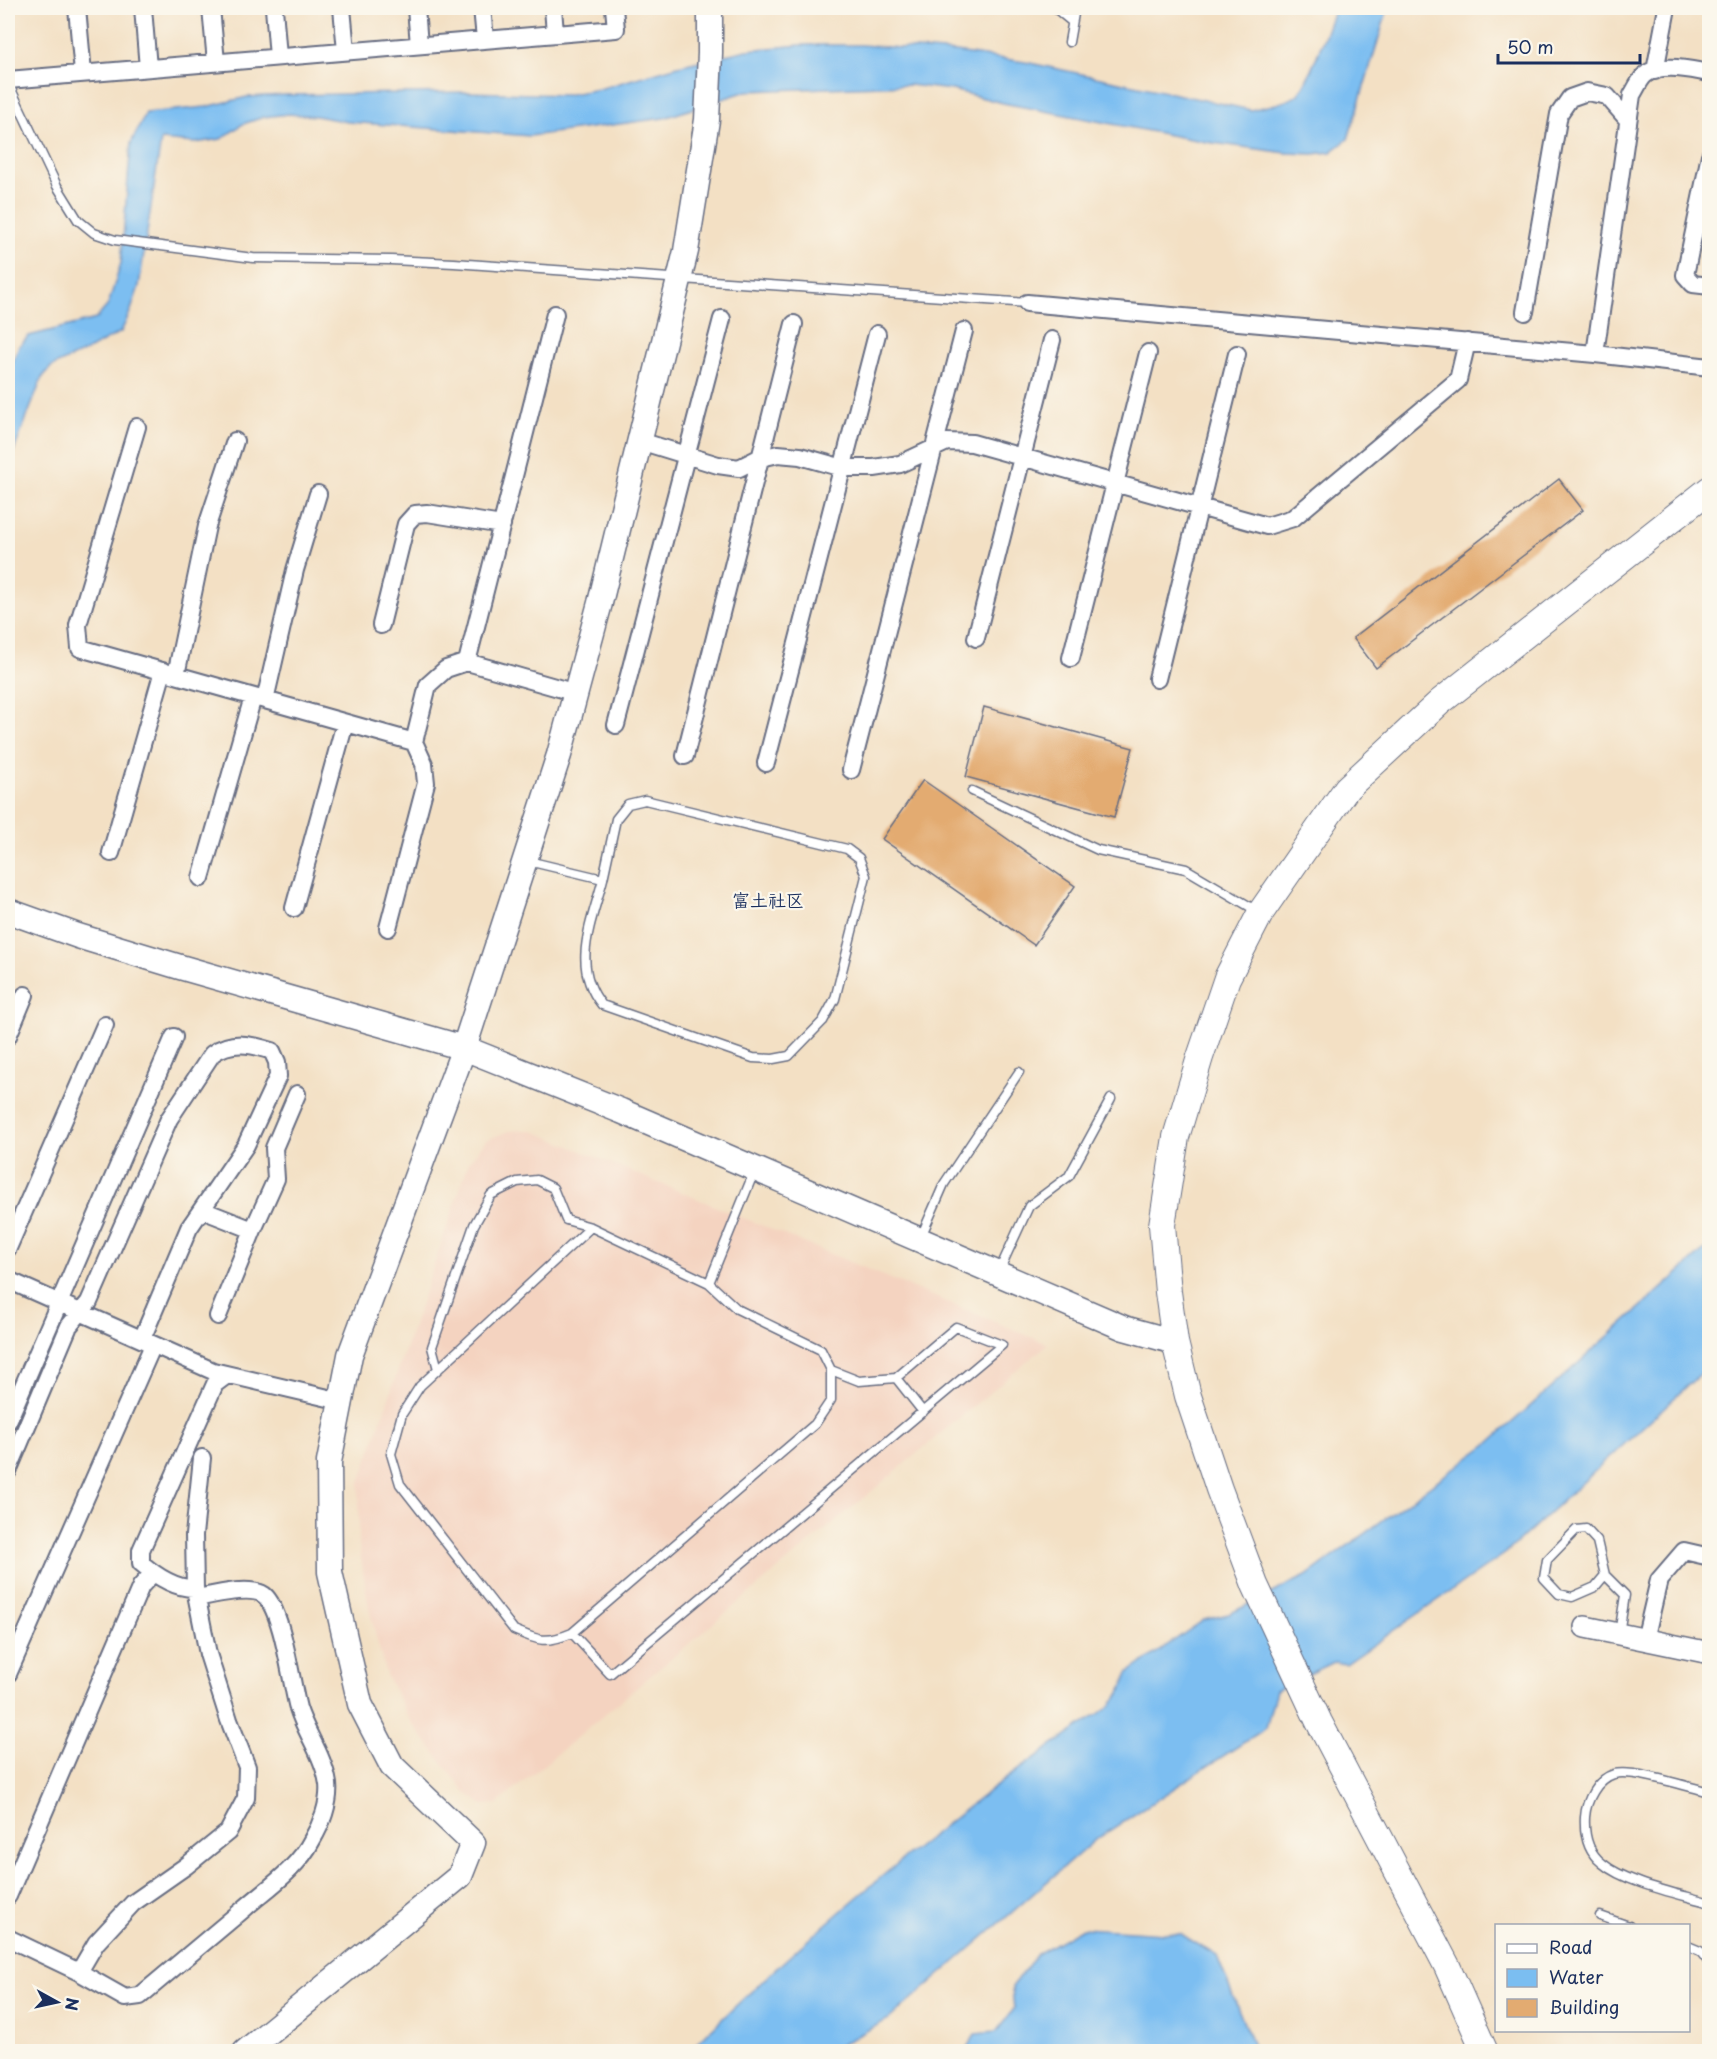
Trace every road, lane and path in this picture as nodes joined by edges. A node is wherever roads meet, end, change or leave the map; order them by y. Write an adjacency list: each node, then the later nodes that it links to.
1 (77, 8): 25 (street)
2 (142, 8): 22 (street)
3 (211, 8): 21 (street)
4 (274, 8): 20 (street)
5 (342, 8): 19 (street)
6 (416, 8): 18 (street)
7 (482, 8): 16 (street)
8 (553, 8): 15 (street)
9 (614, 8): 15 (street)
10 (710, 8): 29 (main road)
11 (1055, 8): 14 (lane)
12 (1075, 8): 14 (lane)
13 (1667, 8): 23 (street)
14 (1072, 22): 17 (lane)
15 (555, 33): 16 (street)
16 (485, 39): 18 (street)
17 (1069, 42)
18 (419, 45): 19 (street)
19 (346, 51): 20 (street)
20 (278, 57): 21 (street)
21 (216, 62): 22 (street)
22 (148, 68): 25 (street)
23 (1655, 71): 24 (street); 27 (street)
24 (1710, 73)
25 (83, 74): 26 (street)
26 (8, 81): 29 (lane)
27 (1628, 120): 32 (street); 42 (street)
28 (1710, 155): 30 (street)
29 (680, 279): 31 (lane); 46 (main road)
30 (1710, 286)
31 (1027, 303): 39 (street)
32 (1525, 312)
33 (555, 314): 56 (street)
34 (722, 319): 48 (street)
35 (794, 324): 50 (street)
36 (964, 331): 47 (street)
37 (878, 334): 51 (street)
38 (1052, 340): 49 (street)
39 (1467, 342): 42 (street); 55 (street)
40 (1148, 353): 52 (street)
41 (1237, 354): 55 (street)
42 (1594, 354): 43 (street)
43 (1710, 368)
44 (137, 427): 61 (street)
45 (235, 441): 61 (street)
46 (640, 441): 48 (street); 63 (main road)
47 (934, 448): 49 (street); 51 (street); 70 (street)
48 (687, 455): 50 (street); 66 (street)
49 (1022, 457): 52 (street); 58 (street)
50 (760, 458): 51 (street); 68 (street)
51 (843, 468): 69 (street)
52 (1115, 483): 55 (street); 59 (street)
53 (1710, 489): 78 (main road)
54 (318, 494): 64 (street)
55 (1199, 507): 62 (street)
56 (502, 525): 57 (street); 60 (street)
57 (381, 625)
58 (976, 638)
59 (1071, 658)
60 (467, 662): 63 (street); 67 (street)
61 (169, 673): 64 (street); 72 (street)
62 (1157, 679)
63 (576, 693): 73 (main road)
64 (260, 699): 65 (street); 74 (street)
65 (345, 723): 67 (street); 76 (street)
66 (616, 724)
67 (414, 742): 79 (street)
68 (685, 756)
69 (766, 763)
70 (852, 770)
71 (972, 791): 78 (lane)
72 (111, 852)
73 (525, 860): 75 (lane); 84 (main road)
74 (201, 878)
75 (603, 879): 75 (lane)
76 (294, 908)
77 (8, 911): 84 (main road)
78 (1261, 912): 101 (main road)
79 (388, 928)
80 (25, 995): 82 (street)
81 (105, 1024): 93 (street)
82 (8, 1036)
83 (174, 1037): 97 (street)
84 (464, 1048): 88 (main road); 106 (main road)
85 (1019, 1072): 92 (lane)
86 (297, 1094): 91 (street)
87 (1111, 1099): 94 (lane)
88 (755, 1168): 92 (main road); 96 (lane)
89 (202, 1210): 91 (street); 98 (street); 100 (street)
90 (591, 1227): 96 (lane); 102 (lane); 102 (lane)
91 (254, 1230): 99 (street)
92 (920, 1239): 94 (main road)
93 (8, 1248)
94 (998, 1273): 101 (main road)
95 (8, 1280): 97 (street)
96 (709, 1283): 103 (lane)
97 (59, 1303): 98 (street); 108 (street)
98 (81, 1312): 100 (street); 110 (street)
99 (219, 1316)
100 (147, 1342): 104 (street); 120 (street)
101 (1175, 1342): 131 (main road)
102 (438, 1369): 116 (lane)
103 (831, 1370): 105 (lane); 116 (lane)
104 (227, 1375): 106 (street); 112 (street)
105 (896, 1378): 107 (lane); 107 (lane)
106 (341, 1401): 130 (main road)
107 (923, 1412): 116 (lane)
108 (8, 1421)
109 (202, 1458): 114 (street)
110 (8, 1471)
111 (1710, 1557): 118 (street)
112 (153, 1573): 114 (street); 122 (street)
113 (1605, 1575): 113 (lane); 117 (lane)
114 (196, 1593): 129 (street); 129 (street)
115 (1585, 1627): 117 (street)
116 (572, 1633)
117 (1619, 1634): 118 (street)
118 (1645, 1640): 119 (street)
119 (1710, 1653)
120 (8, 1674)
121 (1710, 1792): 123 (lane)
122 (8, 1896)
123 (1710, 1903)
124 (1600, 1917): 125 (lane)
125 (1623, 1924)
126 (8, 1938): 129 (street)
127 (1690, 1946): 128 (lane)
128 (1708, 1959)
129 (79, 1972)
130 (245, 2052)
131 (1485, 2052)

